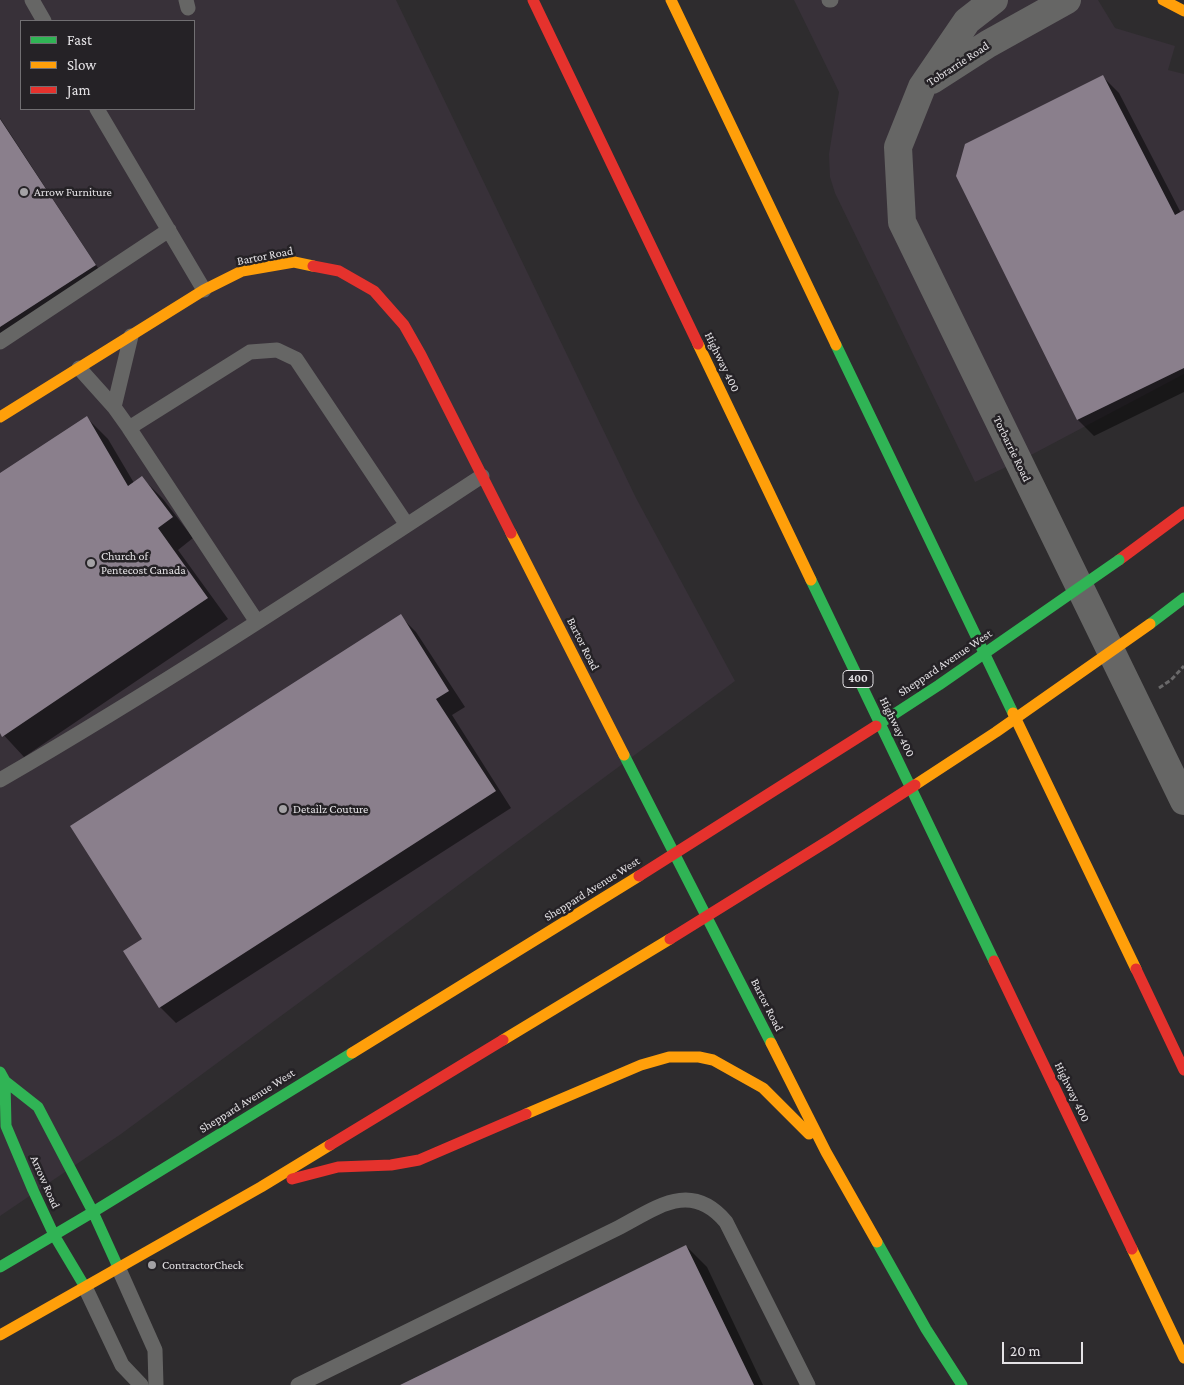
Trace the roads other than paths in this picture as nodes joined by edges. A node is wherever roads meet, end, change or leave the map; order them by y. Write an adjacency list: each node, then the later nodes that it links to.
1 (32, 0): 8 (lane)
2 (533, 0): 36 (main road, Highway 400 / 400)
3 (671, 0): 26 (main road)
4 (994, 0): 9 (street, Tobrarrie Road)
5 (1067, 0): 9 (street, Tobrarrie Road)
6 (1164, 0): 7 (main road)
7 (1184, 11)
8 (43, 20)
9 (922, 87): 25 (street, Torbarrie Road)
10 (97, 110): 11 (lane)
11 (169, 230): 12 (lane); 14 (lane)
12 (204, 290): 13 (main road, Bartor Road); 19 (main road, Bartor Road)
13 (131, 335): 15 (main road, Bartor Road); 16 (lane)
14 (0, 342)
15 (79, 368): 16 (lane); 17 (main road, Bartor Road)
16 (114, 407): 18 (lane)
17 (0, 417)
18 (129, 428): 21 (lane); 23 (lane)
19 (482, 476): 21 (lane); 28 (main road, Bartor Road)
20 (1184, 512): 30 (main road, Sheppard Avenue West, bridge)
21 (407, 525): 23 (lane)
22 (1184, 598): 29 (main road, bridge)
23 (257, 622): 24 (lane)
24 (0, 780)
25 (1184, 801)
26 (1184, 1070)
27 (2, 1076): 30 (main road, Arrow Road); 31 (main road, Arrow Road)
28 (826, 1152): 29 (main road); 41 (main road, Bartor Road)
29 (261, 1187): 33 (main road)
30 (93, 1212): 31 (main road, Sheppard Avenue West); 33 (main road, Arrow Road)
31 (54, 1235): 32 (main road, Sheppard Avenue West); 34 (main road, Arrow Road)
32 (0, 1267)
33 (118, 1267): 34 (main road); 38 (lane)
34 (84, 1287): 35 (main road); 37 (lane)
35 (0, 1335)
36 (1184, 1358)
37 (141, 1385)
38 (156, 1385)
39 (298, 1385): 40 (lane)
40 (808, 1385)
41 (962, 1385)

